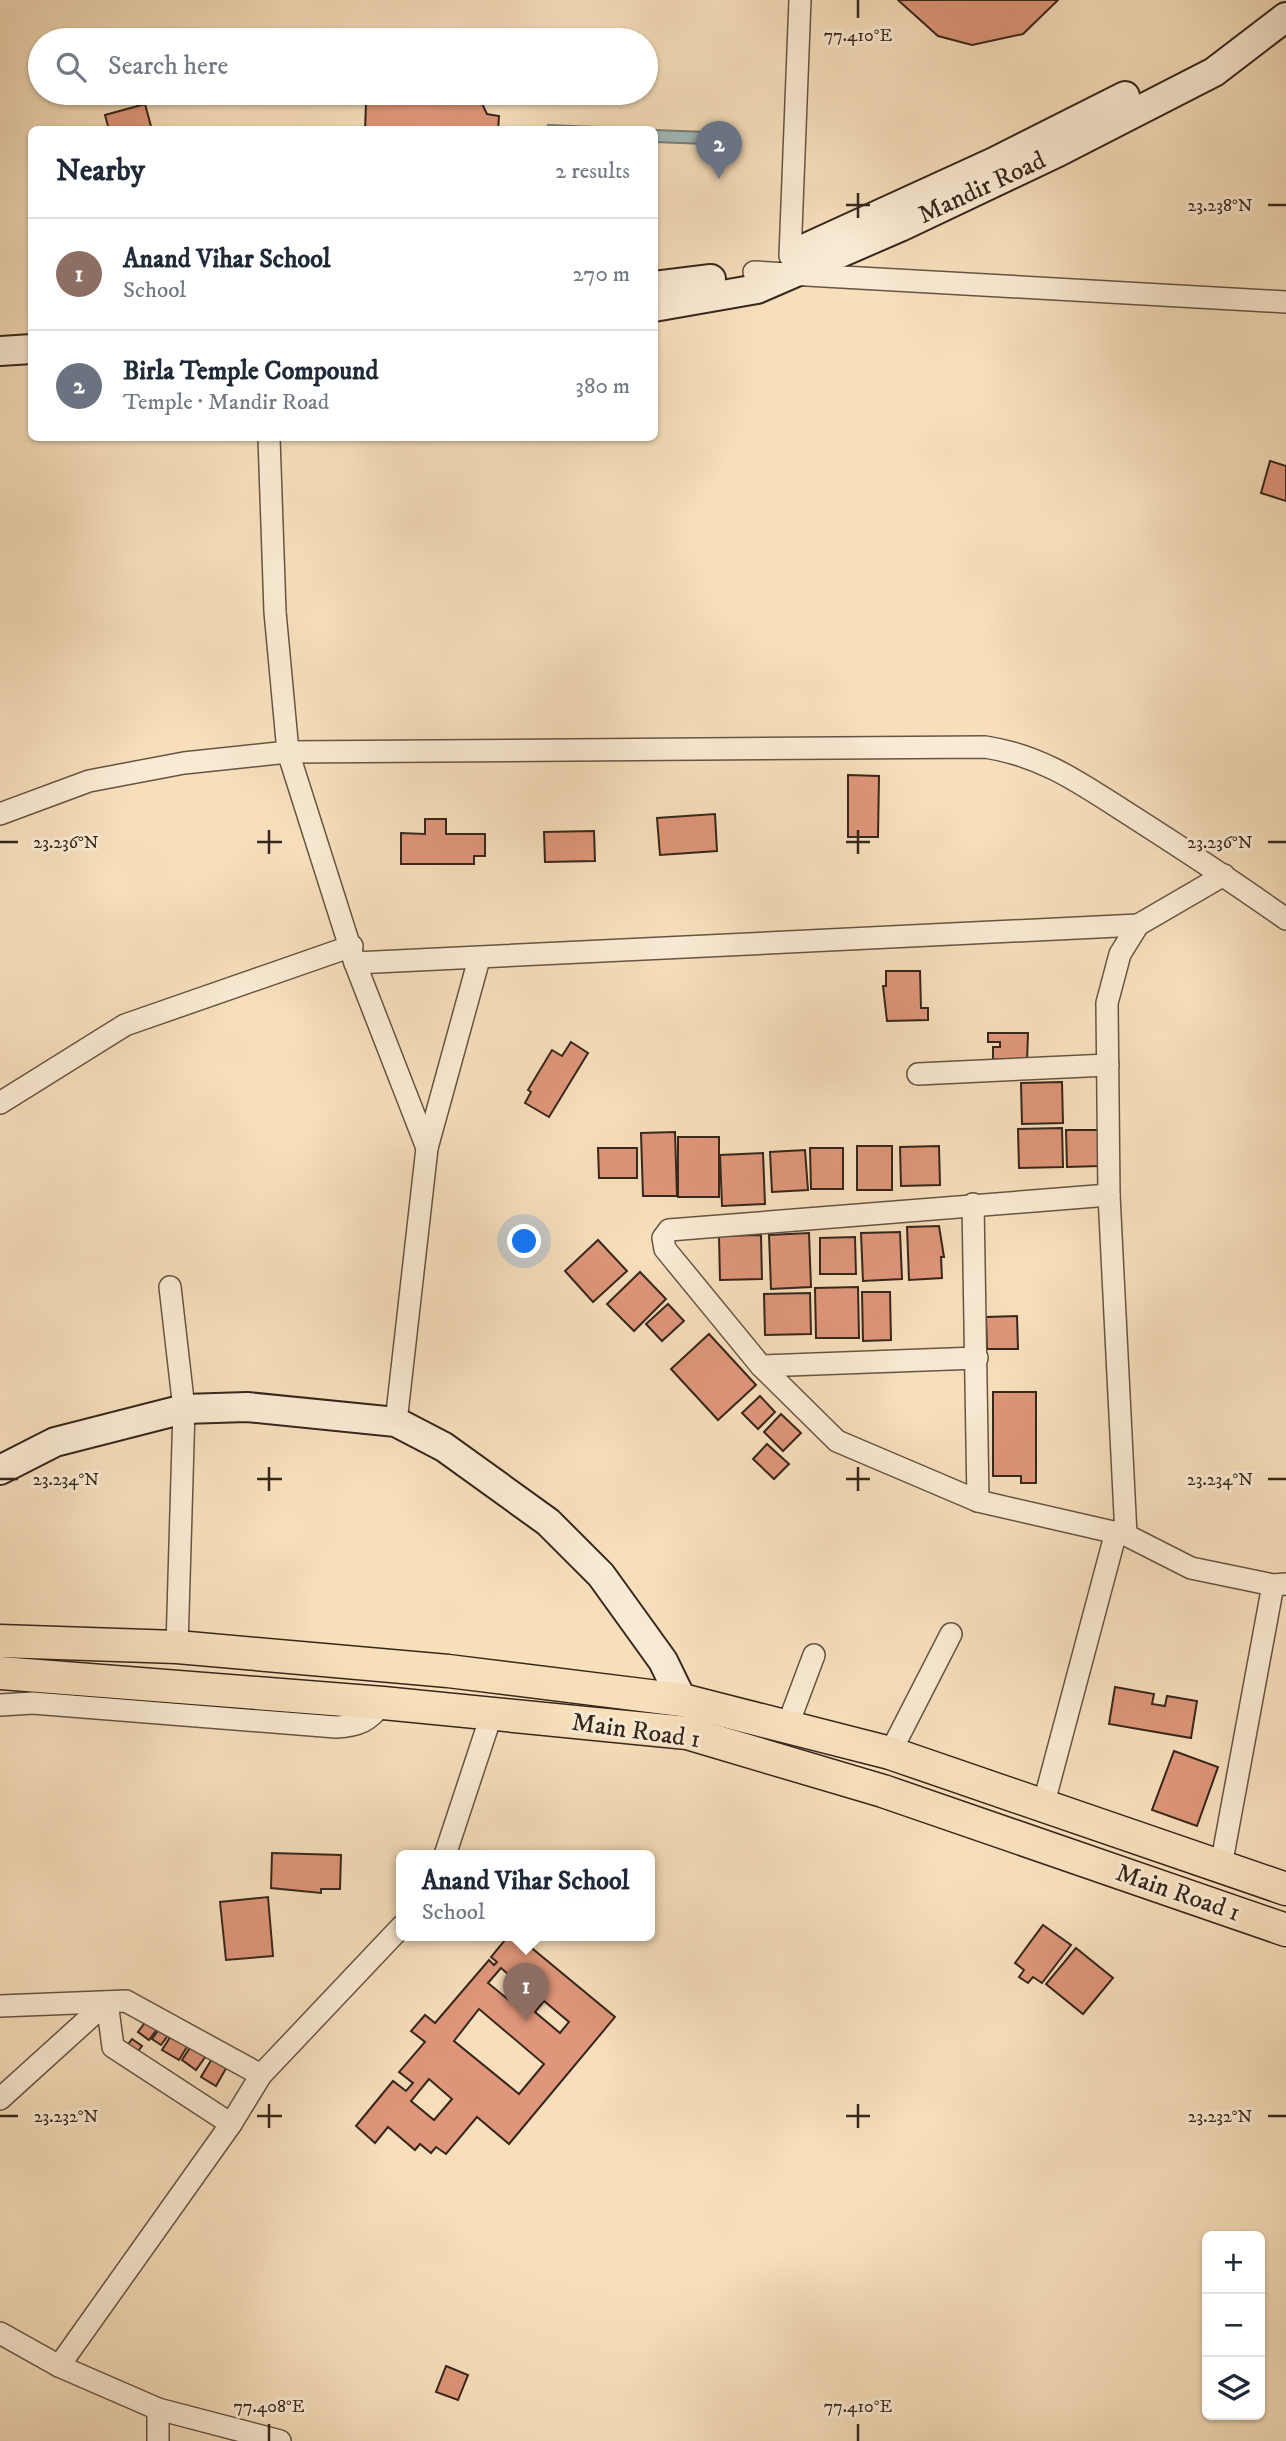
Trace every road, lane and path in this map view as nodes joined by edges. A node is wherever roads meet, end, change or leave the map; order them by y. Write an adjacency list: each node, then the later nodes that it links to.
1 (800, 0): 4 (street)
2 (1281, 0): 4 (street, Mandir Road)
3 (1286, 17): 4 (street, Mandir Road)
4 (790, 265): 5 (street, Mandir Road); 6 (street); 7 (street, Mandir Road)
5 (658, 285)
6 (1286, 302)
7 (658, 306)
8 (0, 332): 9 (street)
9 (28, 333)
10 (28, 349): 11 (street)
11 (0, 351)
12 (269, 441): 13 (street)
13 (288, 752): 14 (street); 15 (street); 18 (street)
14 (0, 814)
15 (1224, 875): 16 (street); 17 (street)
16 (1286, 919)
17 (1138, 925): 19 (street); 20 (street)
18 (354, 955): 19 (street); 22 (street); 23 (street)
19 (479, 959): 23 (street)
20 (1108, 1065): 21 (street); 24 (street)
21 (918, 1074)
22 (0, 1103)
23 (427, 1148): 30 (street)
24 (1109, 1195): 25 (street); 33 (street)
25 (973, 1204): 27 (street); 28 (street)
26 (170, 1287): 29 (street)
27 (977, 1358): 28 (street); 32 (street)
28 (761, 1366): 32 (street)
29 (184, 1409): 30 (street); 31 (street); 37 (street)
30 (396, 1422): 40 (street)
31 (0, 1470)
32 (978, 1501): 33 (street)
33 (1121, 1534): 34 (street); 46 (street)
34 (1279, 1585): 48 (street)
35 (951, 1634): 45 (street)
36 (0, 1641): 37 (main road, Main Road 1)
37 (177, 1647): 40 (main road, Main Road 1)
38 (814, 1655): 44 (street)
39 (0, 1673): 41 (main road, Main Road 1)
40 (682, 1700): 44 (main road, Main Road 1)
41 (383, 1703): 42 (street); 43 (main road, Main Road 1)
42 (0, 1705)
43 (492, 1713): 47 (street); 50 (main road, Main Road 1)
44 (787, 1727): 45 (main road, Main Road 1)
45 (890, 1754): 46 (main road, Main Road 1)
46 (1044, 1806): 48 (main road, Main Road 1)
47 (447, 1850)
48 (1221, 1867): 49 (main road, Main Road 1)
49 (1286, 1889)
50 (1286, 1930)
51 (396, 1932): 54 (street)
52 (107, 2003): 53 (street); 54 (street); 55 (street); 56 (street)
53 (0, 2006)
54 (261, 2075): 56 (street)
55 (0, 2099)
56 (231, 2124): 58 (street)
57 (0, 2333): 58 (street)
58 (59, 2366): 59 (street)
59 (158, 2409): 60 (street); 61 (street)
60 (158, 2441)
61 (280, 2441)

